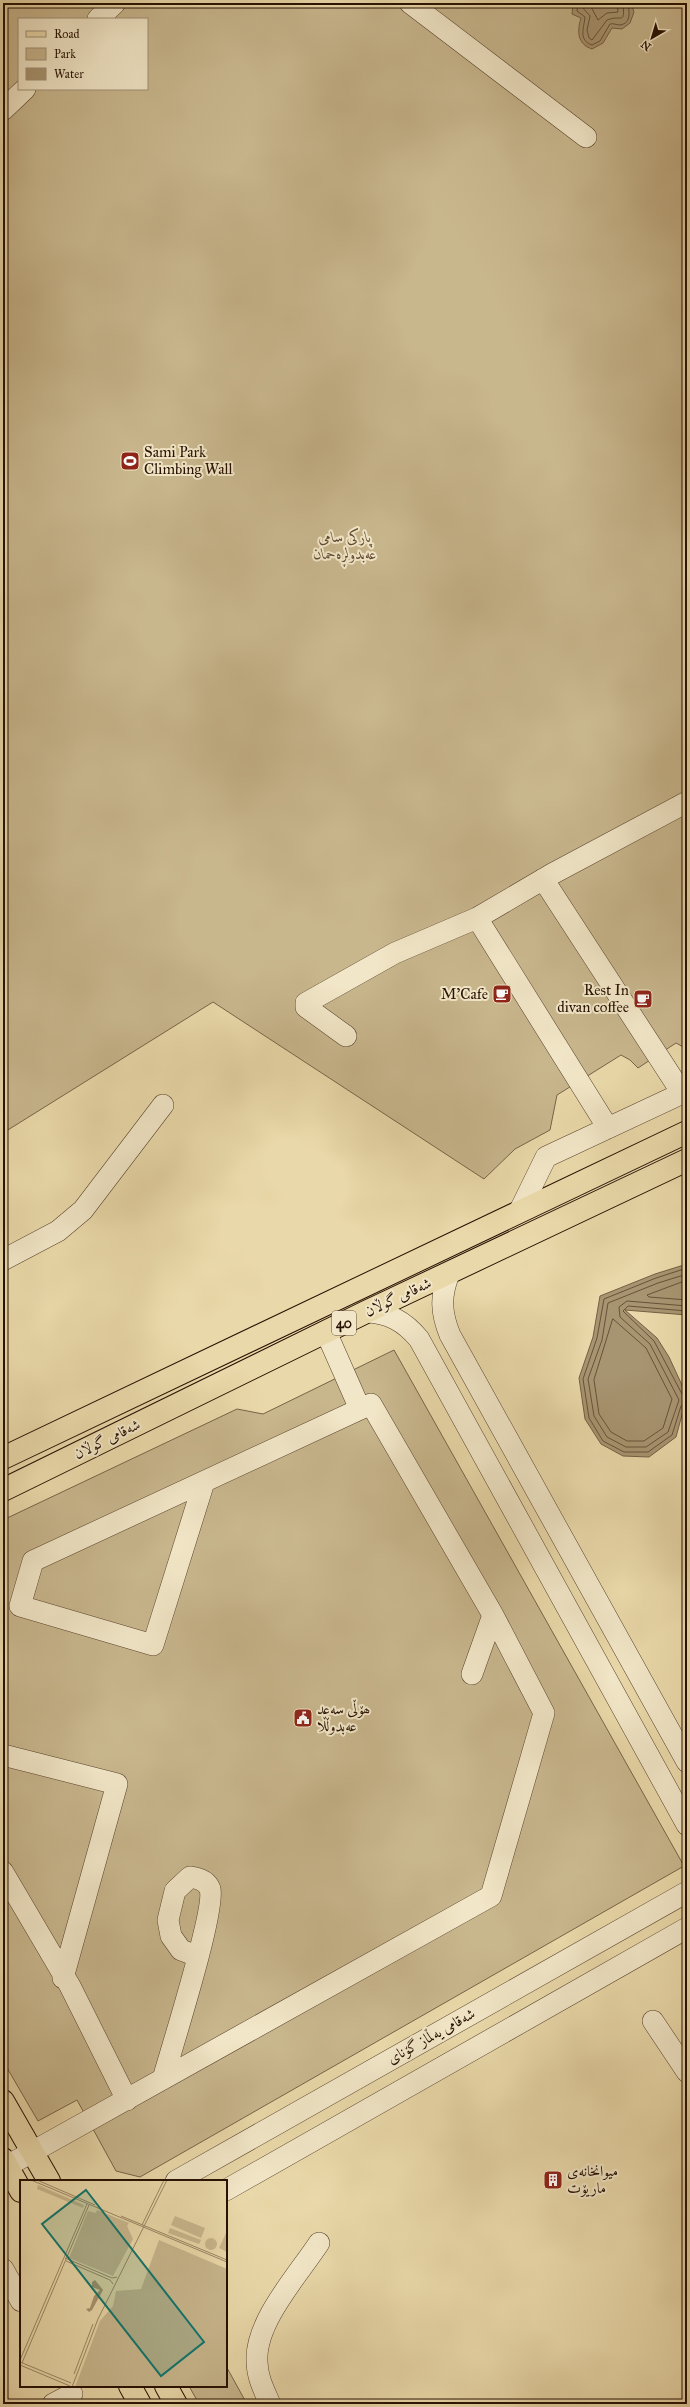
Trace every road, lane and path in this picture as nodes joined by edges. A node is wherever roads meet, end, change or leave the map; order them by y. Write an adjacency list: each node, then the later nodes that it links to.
1 (115, 3): 3 (street)
2 (410, 3): 6 (street)
3 (99, 18)
4 (24, 90): 5 (street)
5 (3, 110)
6 (586, 137)
7 (687, 802): 8 (street)
8 (543, 879): 9 (street); 11 (street)
9 (477, 918): 10 (street); 13 (street)
10 (346, 1036)
11 (684, 1092): 13 (street)
12 (163, 1104): 17 (street)
13 (608, 1128): 16 (street)
14 (685, 1138): 16 (main road, شەقامی گوڵان / 40)
15 (687, 1160): 18 (main road, شەقامی گوڵان / 40)
16 (519, 1212): 24 (main road, شەقامی گوڵان / 40)
17 (3, 1260)
18 (449, 1274): 19 (main road, شەقامی گوڵان / 40); 21 (street)
19 (366, 1312): 20 (main road, شەقامی گوڵان / 40); 22 (street)
20 (326, 1332): 23 (street); 26 (main road, شەقامی گوڵان / 40)
21 (450, 1335): 22 (street); 30 (street)
22 (425, 1349): 31 (street)
23 (360, 1409): 25 (street); 27 (street)
24 (3, 1458)
25 (204, 1482): 25 (street)
26 (3, 1490)
27 (493, 1615): 28 (street); 39 (street)
28 (472, 1674)
29 (3, 1755): 36 (street)
30 (687, 1762)
31 (687, 1825)
32 (3, 1872): 36 (street)
33 (687, 1892): 45 (street, شەقامی یەڵماز گۆنای)
34 (687, 1928): 47 (street, شەقامی یەڵماز گۆنای)
35 (197, 1956): 39 (street)
36 (63, 1978): 40 (street)
37 (653, 2021): 38 (street)
38 (687, 2072)
39 (163, 2079): 40 (street)
40 (128, 2100): 42 (street)
41 (3, 2101): 42 (main road)
42 (31, 2152): 43 (street); 44 (main road)
43 (5, 2162): 46 (main road)
44 (48, 2180)
45 (178, 2180)
46 (20, 2189)
47 (227, 2189)
48 (319, 2243): 57 (street)
49 (3, 2269): 50 (street)
50 (20, 2299)
51 (131, 2387): 55 (main road)
52 (167, 2387): 56 (main road)
53 (73, 2395): 54 (street)
54 (53, 2404)
55 (140, 2404)
56 (176, 2404)
57 (270, 2404)

